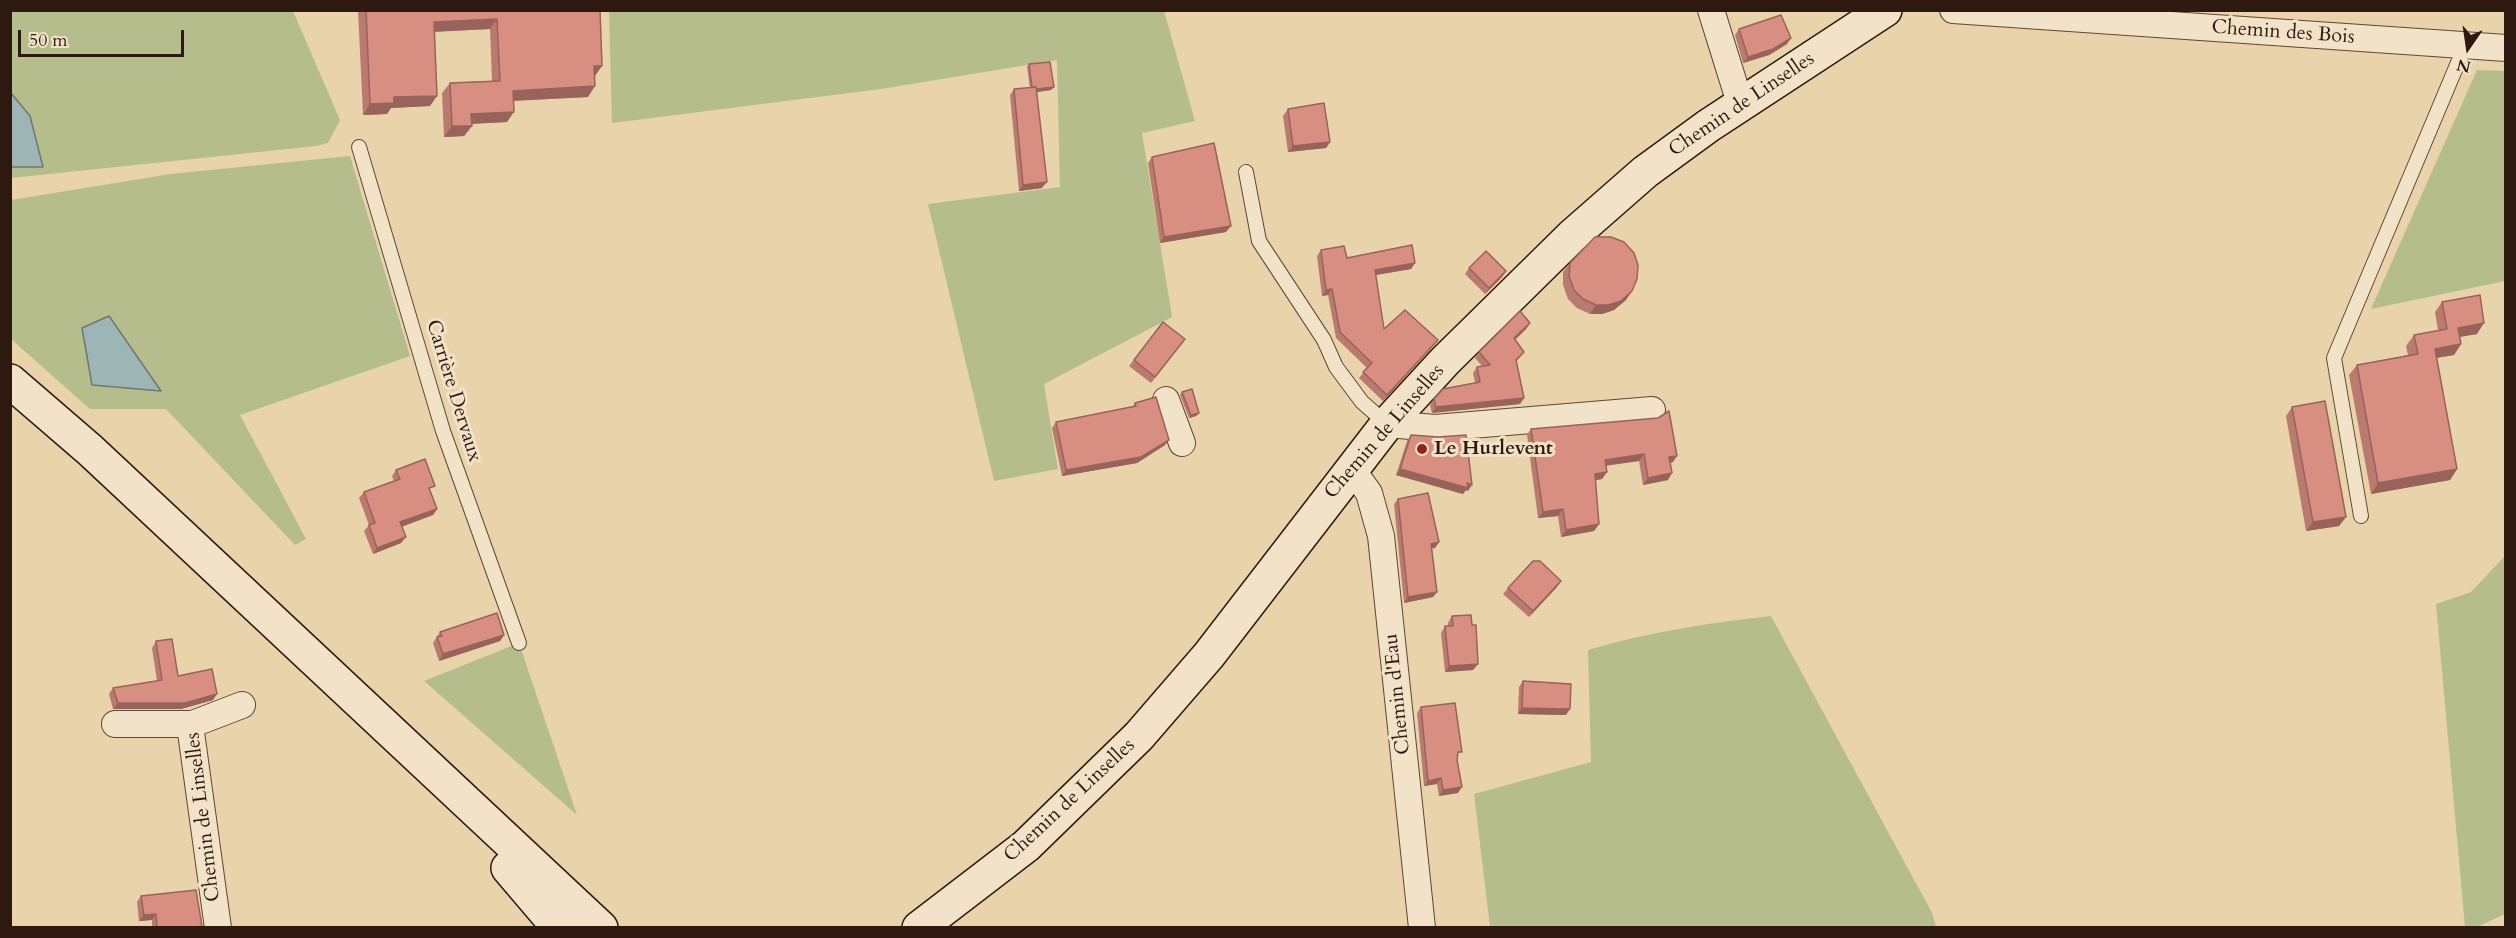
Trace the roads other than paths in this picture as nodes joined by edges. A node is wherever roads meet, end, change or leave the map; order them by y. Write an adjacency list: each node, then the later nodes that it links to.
1 (1711, 10): 6 (street)
2 (1885, 10): 6 (street, Chemin de Linselles)
3 (1953, 10): 4 (street, Chemin des Bois)
4 (2465, 45): 5 (street, Chemin des Bois); 15 (lane)
5 (2505, 48)
6 (1740, 103): 12 (street, Chemin de Linselles)
7 (359, 147): 16 (lane, Carrière Dervaux)
8 (1246, 172): 12 (lane)
9 (10, 381): 20 (street)
10 (1166, 400): 13 (street)
11 (1652, 410): 12 (street)
12 (1387, 424): 14 (street, Chemin de Linselles)
13 (1182, 443)
14 (1351, 468): 21 (street, Chemin de Linselles); 26 (street, Chemin d'Eau)
15 (2361, 516)
16 (519, 643)
17 (242, 705): 19 (street, Chemin de Linselles)
18 (115, 724): 19 (street)
19 (191, 724): 22 (street, Chemin de Linselles)
20 (397, 740): 23 (street); 24 (street)
21 (929, 919): 25 (street, Chemin de Linselles)
22 (218, 927)
23 (559, 927)
24 (601, 927)
25 (905, 927)
26 (1422, 927)

